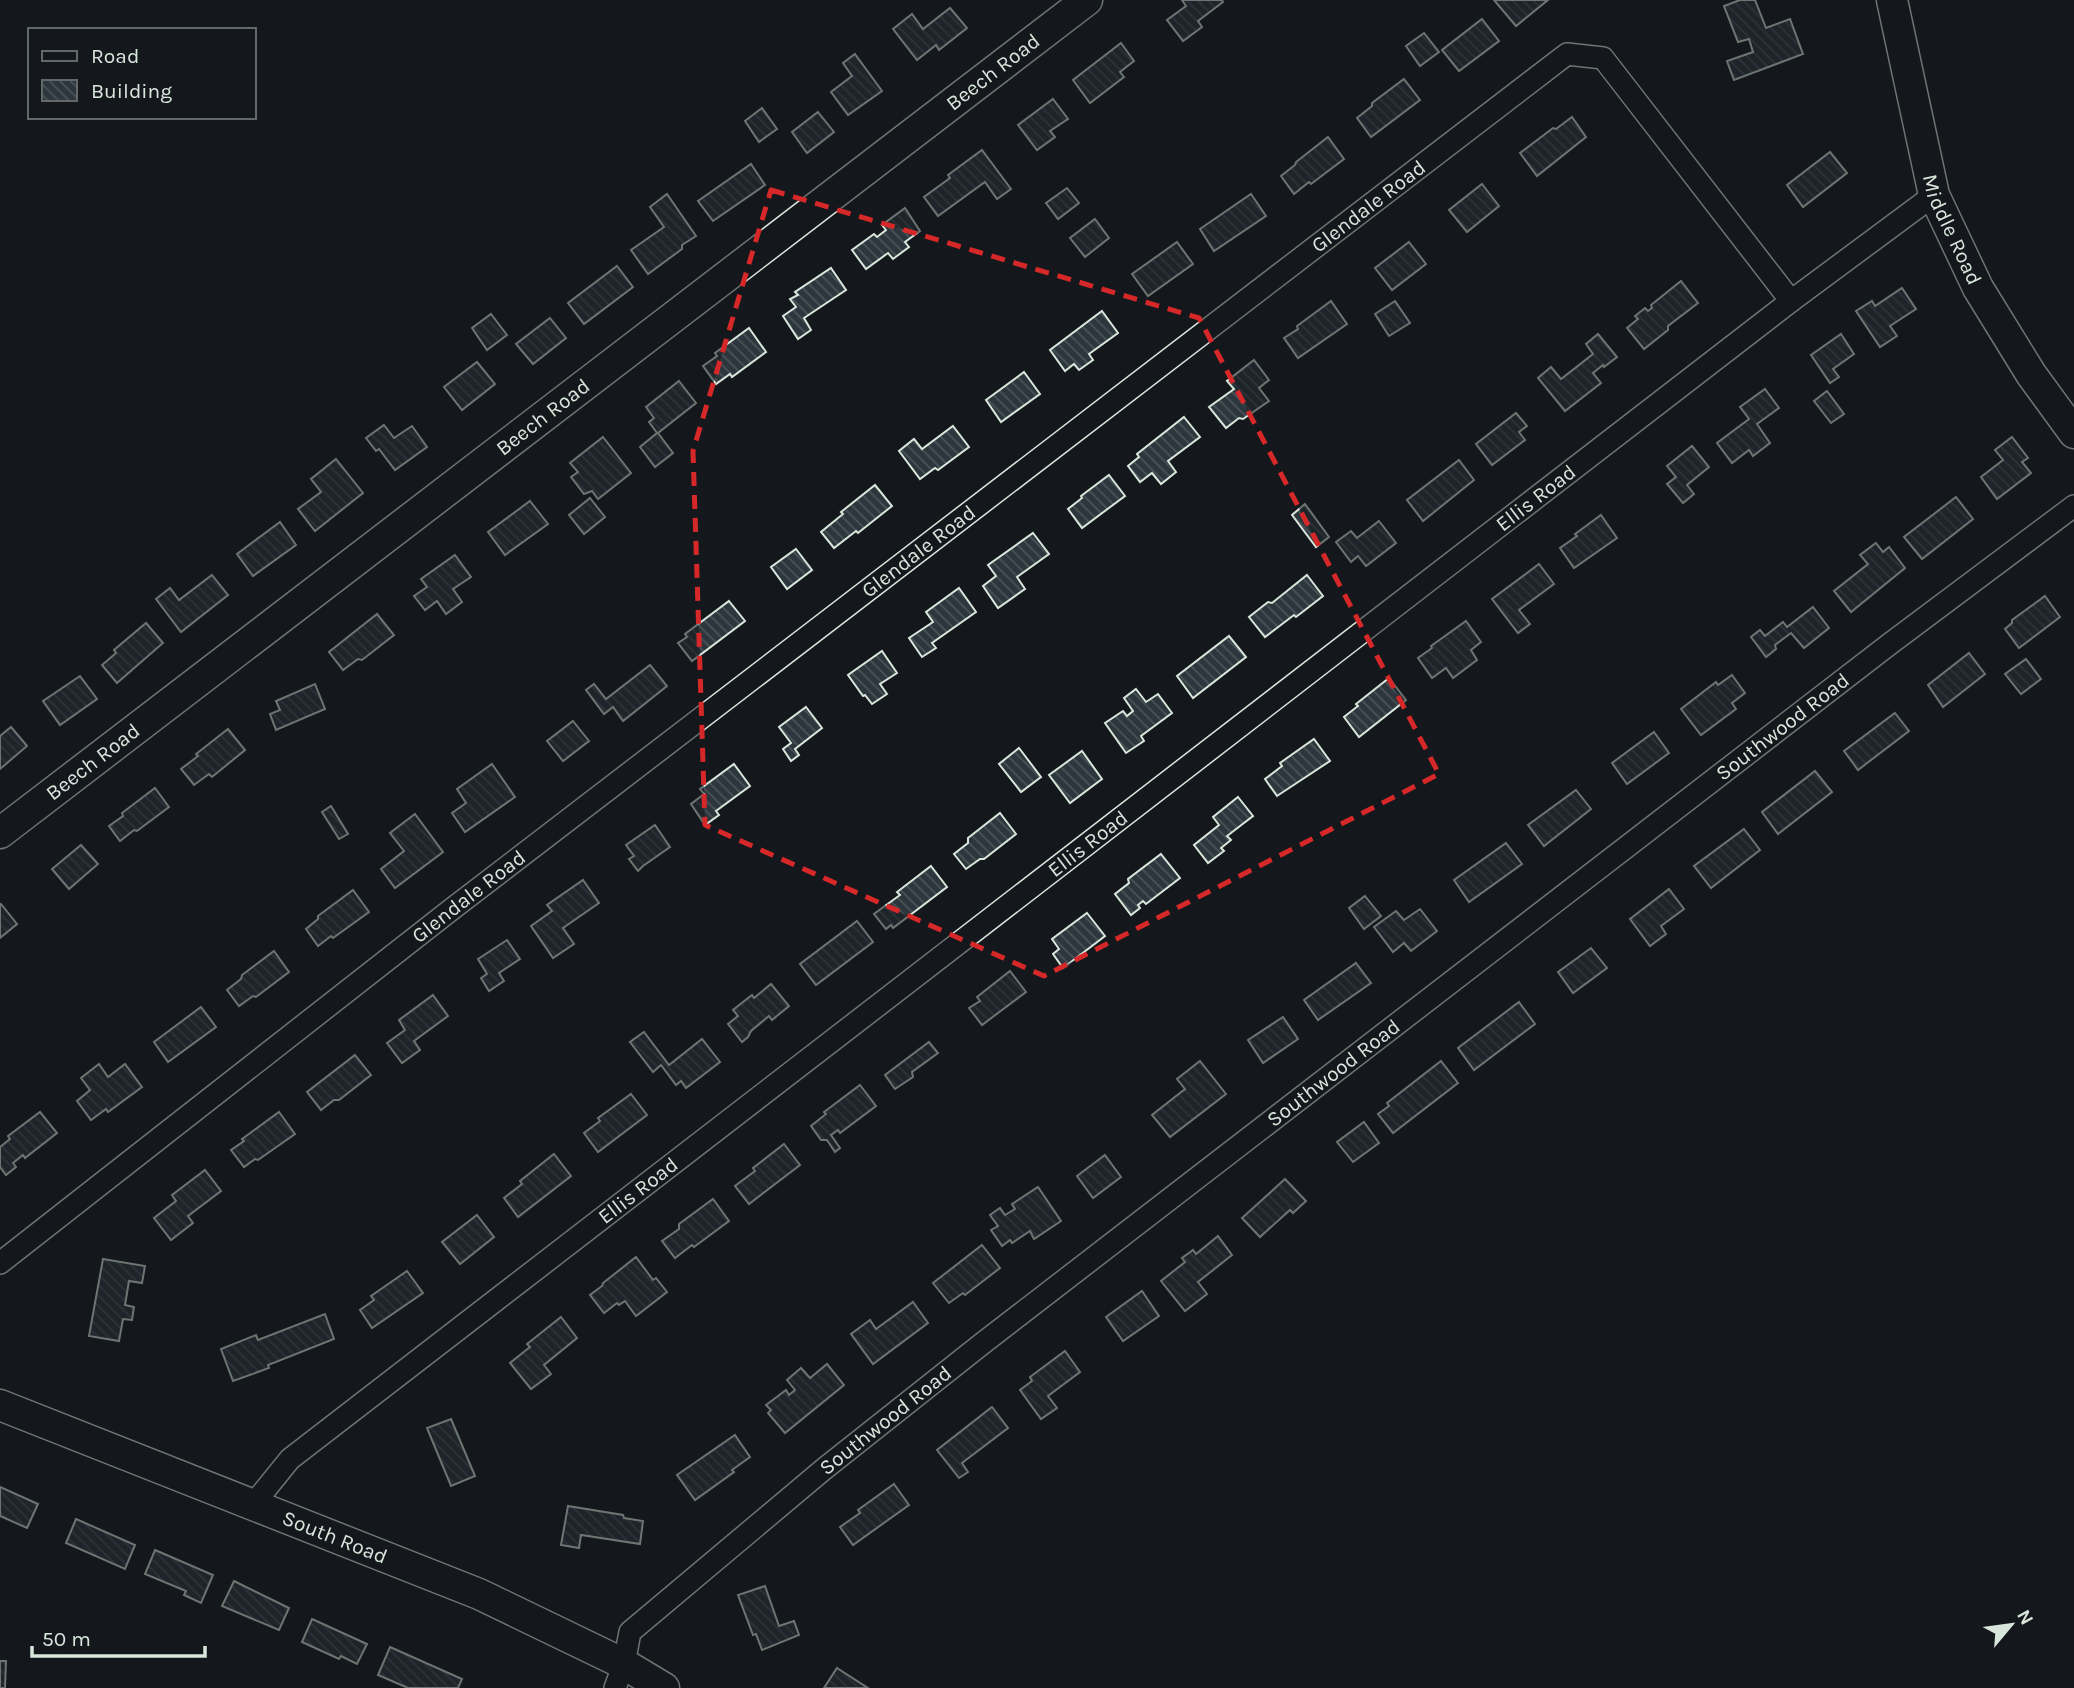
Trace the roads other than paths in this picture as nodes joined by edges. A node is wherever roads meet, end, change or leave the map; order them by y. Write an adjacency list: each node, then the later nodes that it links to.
1 (1087, 0): 7 (street, Beech Road)
2 (1892, 0): 3 (street, Middle Road)
3 (1934, 195): 4 (street, Ellis Road); 5 (street, Middle Road)
4 (1791, 301): 8 (street, Glendale Road); 10 (street, Ellis Road)
5 (2074, 433)
6 (2074, 506): 11 (street, Southwood Road)
7 (0, 833)
8 (0, 1263)
9 (0, 1405): 10 (street, South Road)
10 (252, 1506): 11 (street, South Road)
11 (620, 1676): 12 (street, South Road)
12 (664, 1688)

